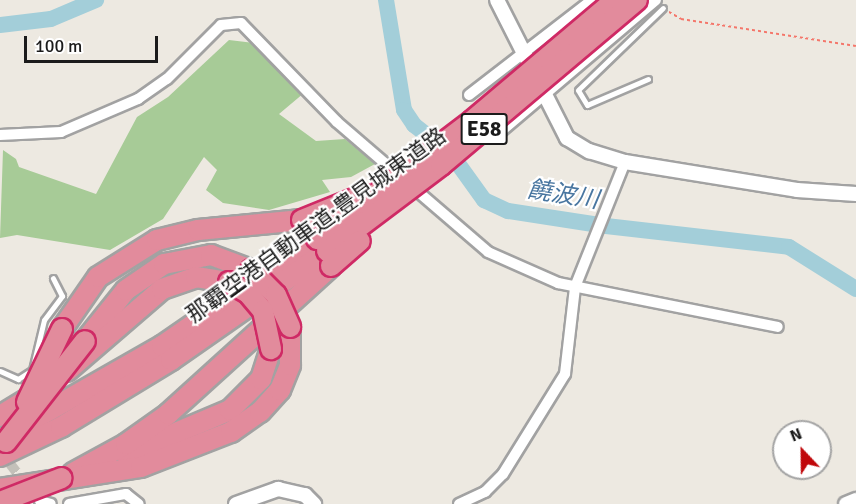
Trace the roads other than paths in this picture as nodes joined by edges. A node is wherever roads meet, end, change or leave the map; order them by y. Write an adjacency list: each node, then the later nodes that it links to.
1 (497, 0): 7 (street)
2 (592, 0): 7 (street)
3 (615, 0): 6 (highway, 那覇空港自動車道;豊見城東道路 / E58, bridge)
4 (637, 0): 10 (highway, E58, bridge)
5 (659, 4): 8 (lane); 10 (street)
6 (573, 36): 15 (highway, 那覇空港自動車道;豊見城東道路 / E58, bridge); 21 (highway, bridge)
7 (522, 55): 9 (street); 10 (street)
8 (648, 79)
9 (469, 95)
10 (533, 97): 11 (street); 13 (street); 15 (highway, bridge)
11 (498, 134)
12 (0, 135): 17 (street)
13 (625, 162): 14 (street); 17 (street)
14 (856, 194)
15 (325, 252): 21 (highway, 那覇空港自動車道;豊見城東道路 / E58); 22 (highway)
16 (53, 278): 19 (lane)
17 (575, 287): 18 (street); 32 (street)
18 (778, 327)
19 (0, 371)
20 (0, 416): 22 (highway, bridge)
21 (1, 446): 23 (highway, bridge)
22 (62, 478): 26 (highway, bridge)
23 (0, 489)
24 (856, 500): 33 (street)
25 (40, 501): 27 (street)
26 (0, 502)
27 (51, 504)
28 (69, 504): 29 (street)
29 (139, 504)
30 (236, 504): 31 (street)
31 (314, 504)
32 (459, 504)
33 (846, 504)

